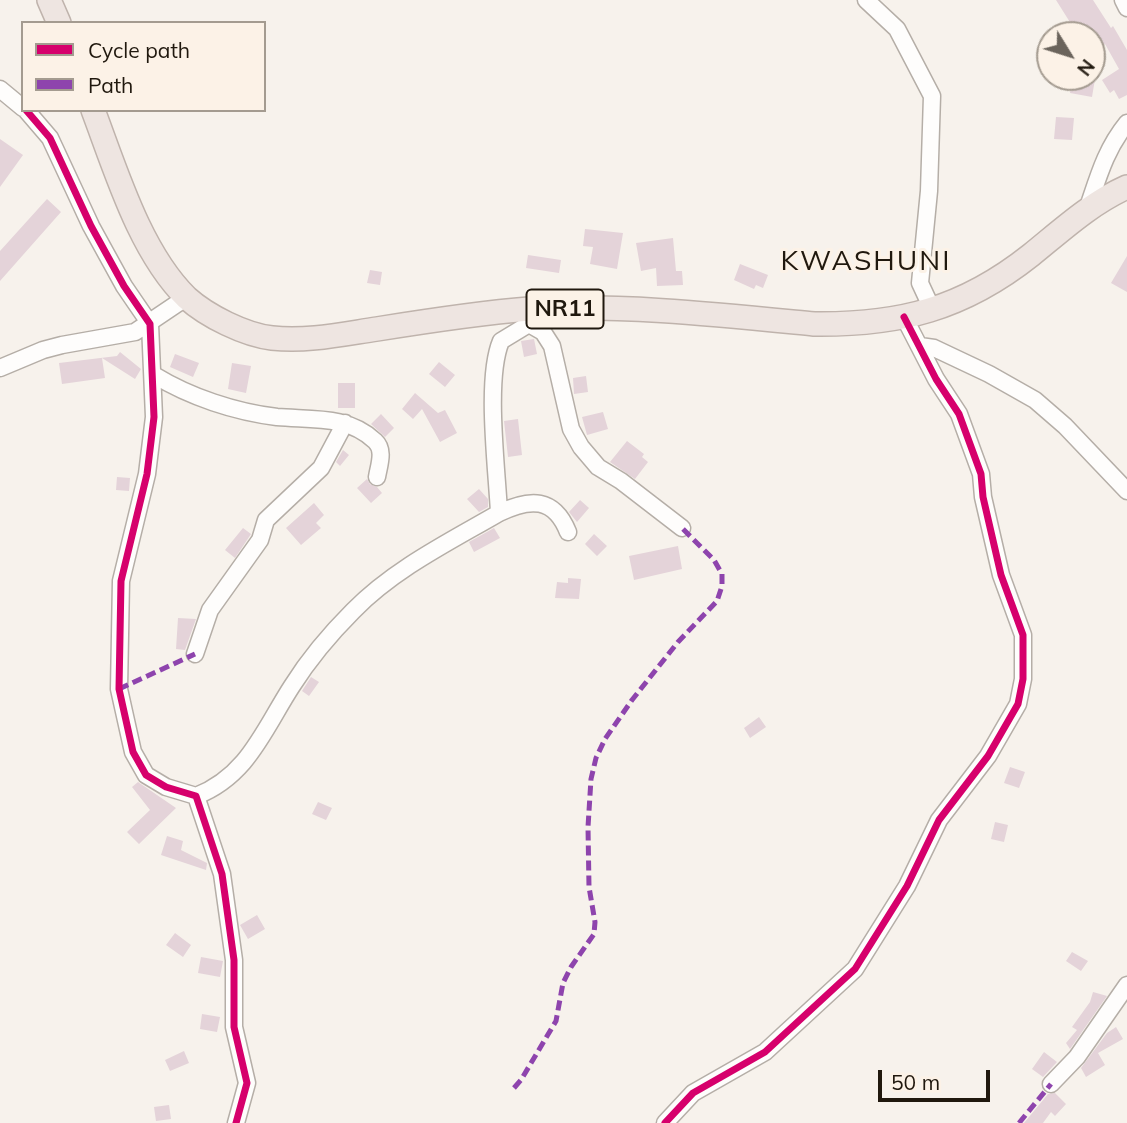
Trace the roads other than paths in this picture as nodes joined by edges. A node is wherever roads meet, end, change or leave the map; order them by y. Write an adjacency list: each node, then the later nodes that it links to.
1 (49, 0): 5 (highway)
2 (866, 0): 14 (street)
3 (1123, 0): 4 (street)
4 (1127, 8)
5 (58, 21)
6 (0, 89): 7 (street)
7 (21, 106)
8 (27, 112): 17 (street)
9 (94, 112): 13 (highway, NR11)
10 (1127, 123): 12 (street)
11 (1127, 187): 12 (highway, NR11)
12 (1087, 210): 14 (highway, NR11)
13 (187, 298): 15 (highway, NR11); 17 (street)
14 (933, 311): 16 (highway, NR11)
15 (529, 317): 16 (highway, NR11); 24 (street); 25 (street)
16 (904, 317): 18 (street)
17 (150, 324): 19 (street); 20 (street)
18 (920, 346): 23 (street); 32 (street)
19 (0, 368)
20 (154, 375): 21 (street); 28 (street)
21 (345, 424): 22 (street); 27 (street)
22 (377, 477)
23 (1127, 491)
24 (499, 513): 26 (street); 28 (street)
25 (682, 528)
26 (568, 532)
27 (195, 654)
28 (196, 796): 31 (street)
29 (1127, 985): 30 (street)
30 (1051, 1084)
31 (236, 1123)
32 (664, 1123)

